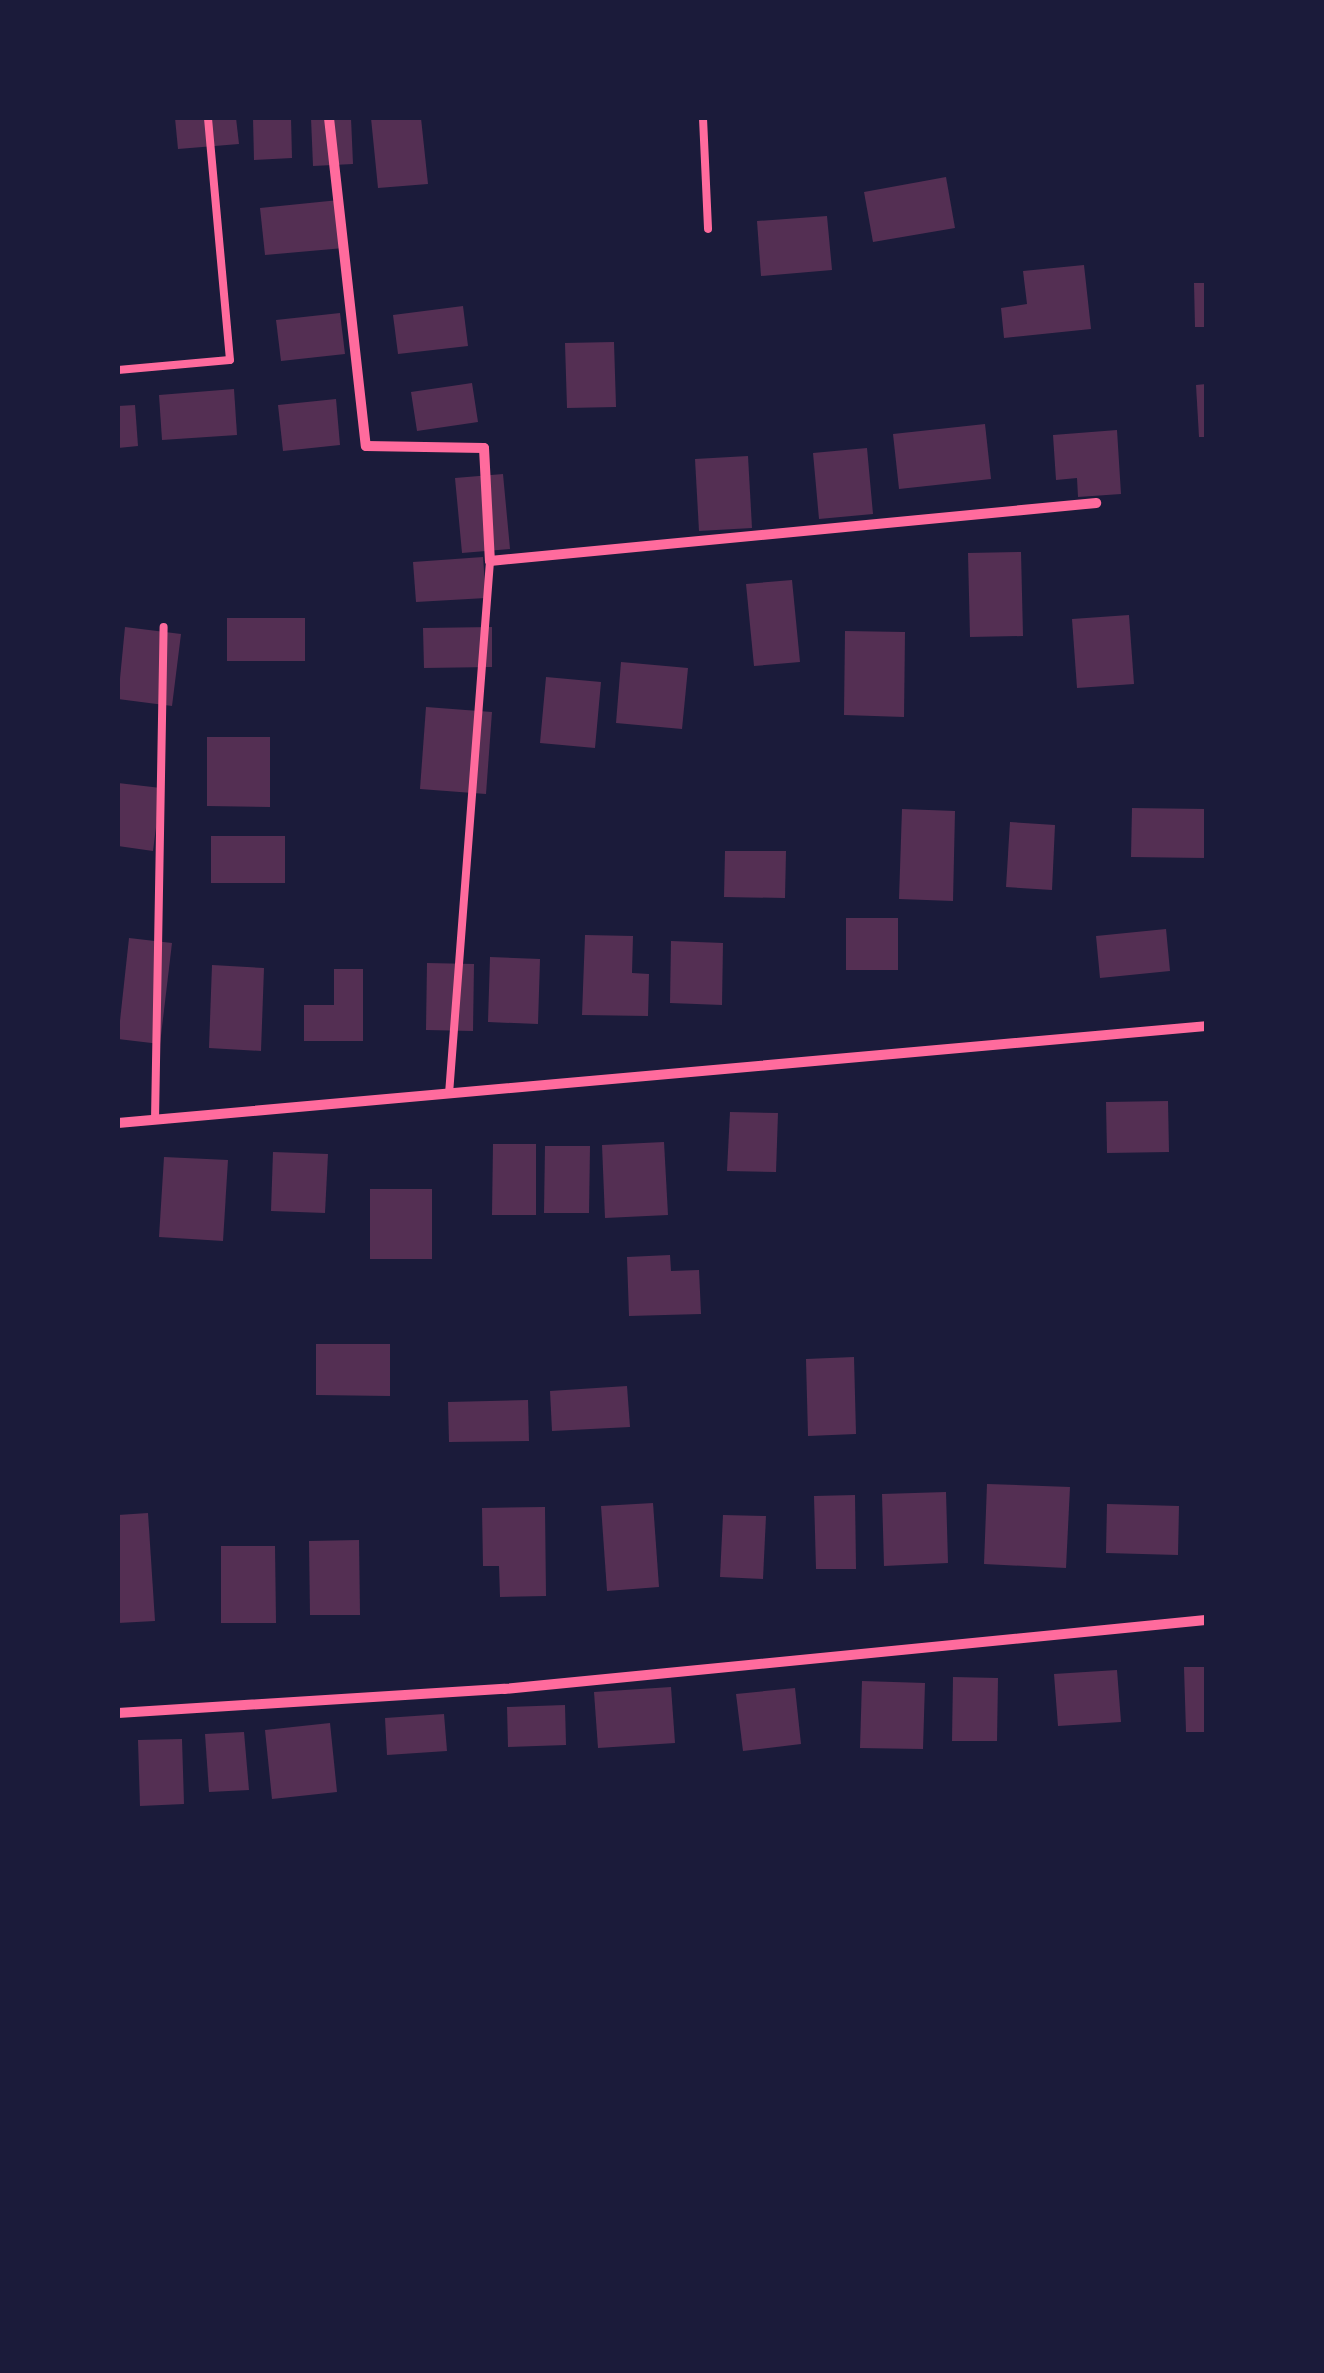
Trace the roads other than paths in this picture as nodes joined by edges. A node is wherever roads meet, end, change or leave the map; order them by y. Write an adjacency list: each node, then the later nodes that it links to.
1 (208, 118): 5 (lane)
2 (329, 118): 7 (street)
3 (703, 118): 4 (lane)
4 (708, 229)
5 (118, 370)
6 (1096, 503): 7 (street)
7 (490, 561): 10 (lane)
8 (164, 627): 11 (lane)
9 (1206, 1026): 10 (street)
10 (448, 1094): 11 (street)
11 (154, 1120): 12 (street)
12 (118, 1124)
13 (1206, 1620): 14 (street)
14 (118, 1713)

